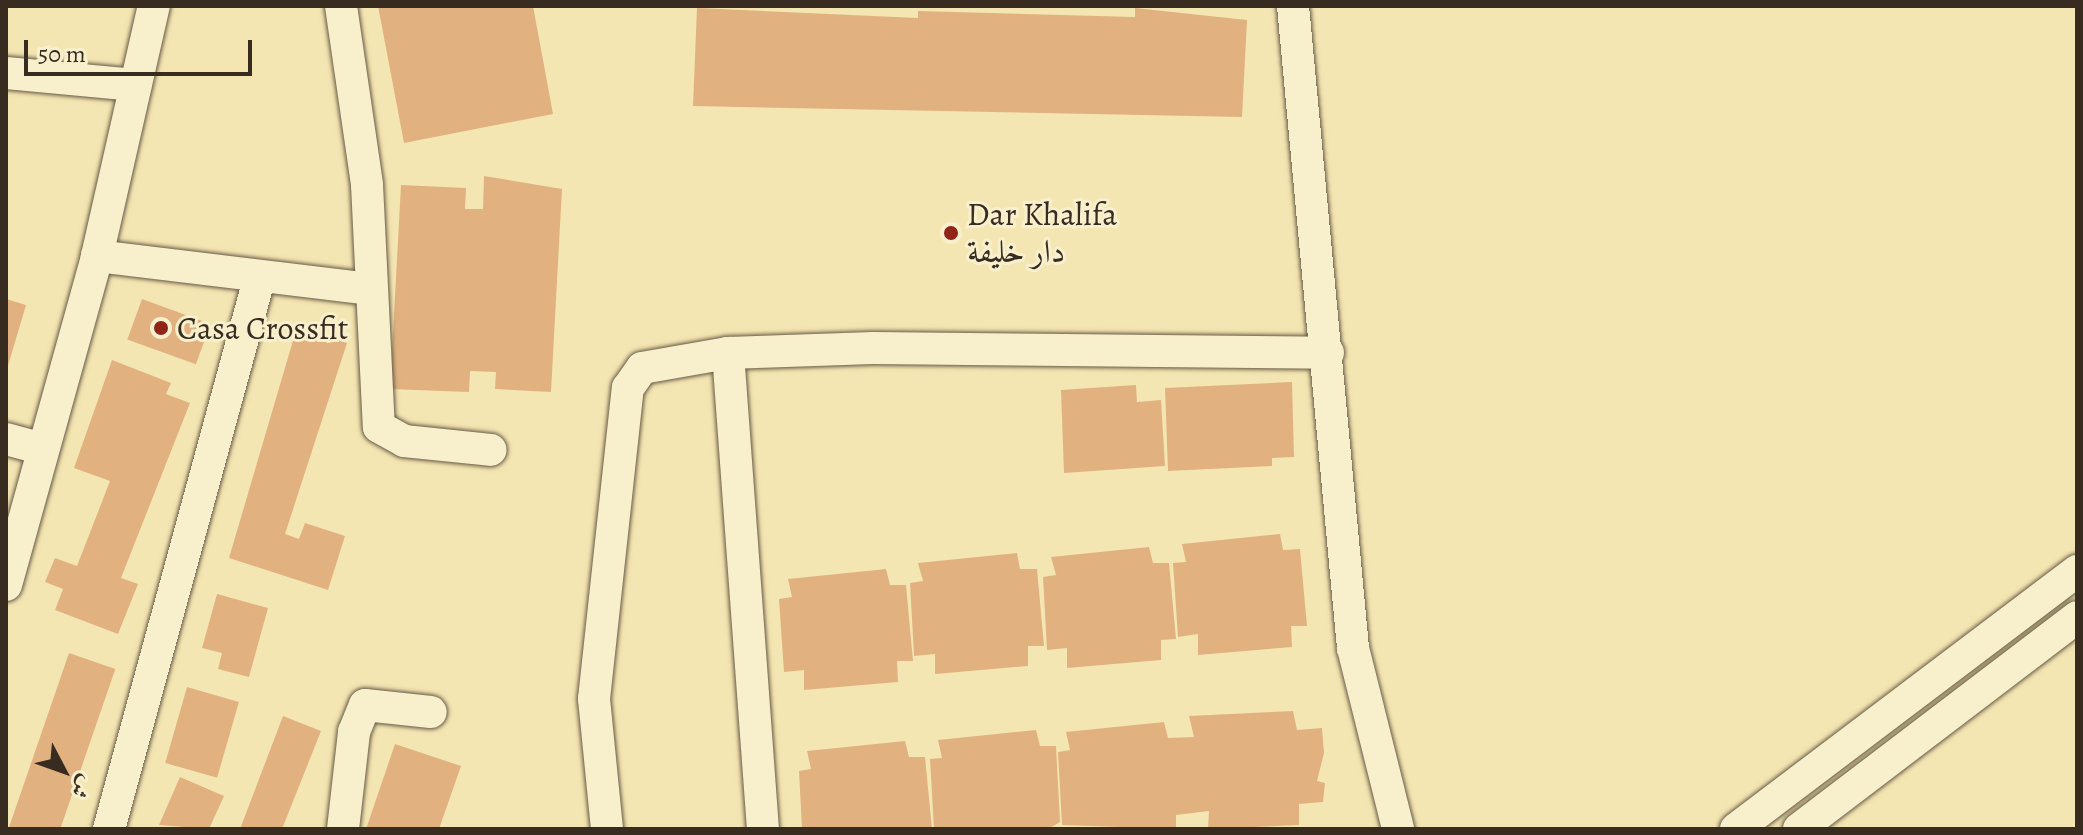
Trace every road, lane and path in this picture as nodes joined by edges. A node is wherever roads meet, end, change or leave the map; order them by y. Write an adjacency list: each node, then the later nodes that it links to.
1 (154, 6): 5 (street)
2 (341, 6): 8 (street)
3 (1293, 6): 10 (street)
4 (6, 73): 5 (street)
5 (135, 85): 6 (street)
6 (97, 256): 7 (street); 12 (street)
7 (260, 276): 8 (street); 18 (street)
8 (370, 289): 13 (street)
9 (728, 353): 10 (street); 20 (street); 21 (street)
10 (1328, 353): 22 (street)
11 (6, 439): 12 (street)
12 (43, 449): 15 (street)
13 (491, 450)
14 (2077, 571): 23 (street)
15 (6, 585)
16 (2077, 617): 24 (street)
17 (431, 712): 19 (street)
18 (109, 829)
19 (343, 829)
20 (607, 829)
21 (763, 829)
22 (1398, 829)
23 (1736, 829)
24 (1799, 829)

